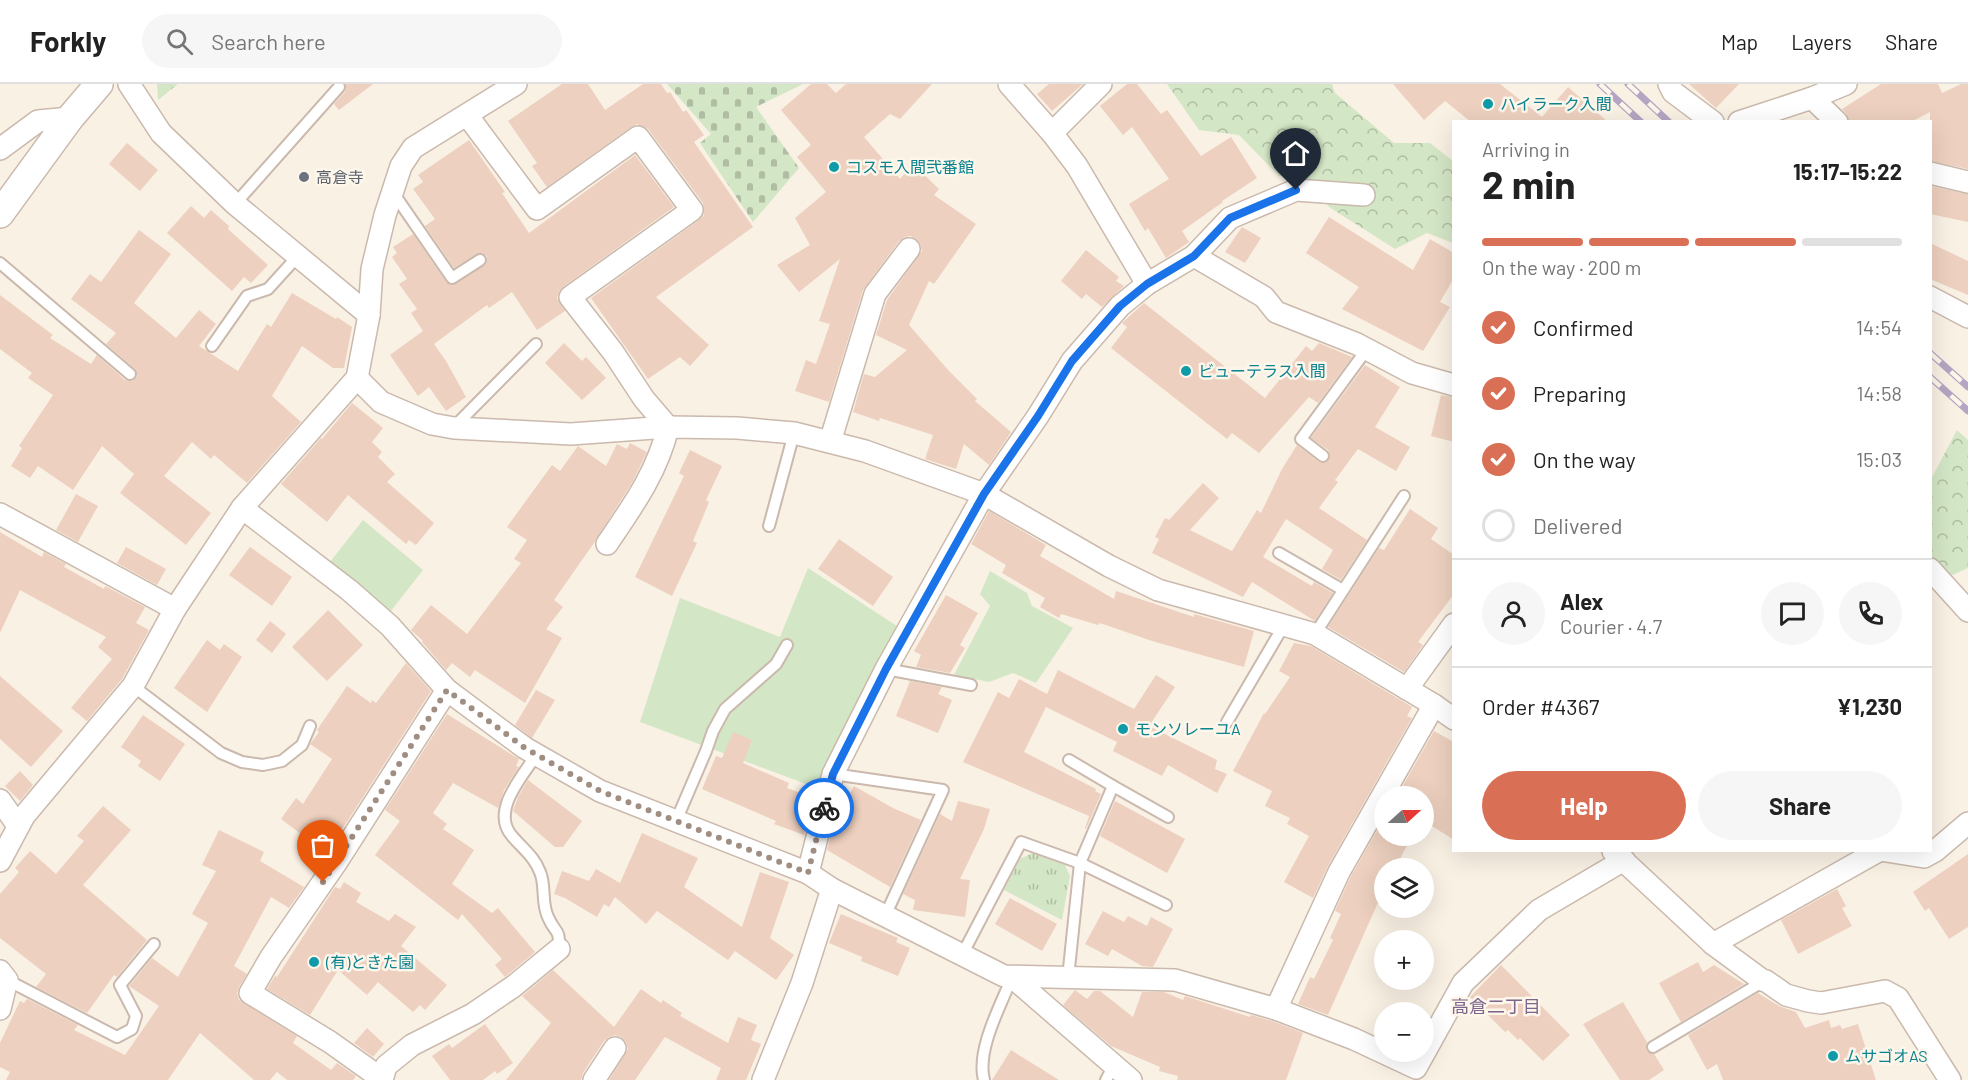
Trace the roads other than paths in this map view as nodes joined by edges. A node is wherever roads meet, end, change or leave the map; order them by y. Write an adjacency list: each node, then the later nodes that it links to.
1 (99, 84): 11 (street)
2 (129, 84): 21 (street)
3 (516, 84): 10 (street)
4 (1009, 84): 15 (street)
5 (1101, 84): 15 (street)
6 (1669, 84): 12 (street)
7 (1846, 84): 9 (street)
8 (339, 87): 21 (lane)
9 (1812, 98): 13 (street); 14 (street)
10 (467, 115): 19 (street); 38 (street)
11 (70, 118): 16 (street); 22 (street)
12 (1710, 120)
13 (1745, 120)
14 (1835, 120)
15 (1052, 133): 28 (street)
16 (0, 149)
17 (1932, 173): 18 (street)
18 (1968, 182)
19 (392, 190): 26 (lane); 30 (street)
20 (1364, 195): 25 (street)
21 (235, 204): 24 (street)
22 (0, 214)
23 (909, 249): 41 (street)
24 (298, 256): 30 (street); 33 (lane)
25 (1194, 256): 28 (street); 34 (street)
26 (480, 260)
27 (0, 263): 35 (lane)
28 (1147, 284): 43 (street)
29 (1932, 298): 31 (street)
30 (369, 315): 36 (street)
31 (1968, 317)
32 (536, 344): 39 (lane)
33 (212, 346)
34 (1366, 349): 37 (street); 42 (lane)
35 (130, 374)
36 (357, 378): 39 (street); 45 (street)
37 (1452, 380)
38 (668, 427): 39 (street); 40 (street); 48 (street)
39 (454, 428)
40 (795, 433): 41 (street); 47 (lane)
41 (830, 442): 43 (street)
42 (1323, 456)
43 (984, 494): 54 (street); 58 (street)
44 (1404, 496): 51 (lane)
45 (242, 508): 52 (street); 62 (street)
46 (0, 513): 52 (street)
47 (769, 526)
48 (607, 544)
49 (1279, 553): 51 (lane)
50 (1932, 571): 53 (street)
51 (1343, 590): 56 (lane)
52 (175, 609): 60 (street)
53 (1968, 611)
54 (1284, 625): 56 (street); 65 (lane)
55 (1452, 627): 61 (street)
56 (1315, 634): 61 (street)
57 (787, 645): 73 (lane)
58 (886, 669): 59 (lane); 69 (street)
59 (971, 685)
60 (133, 686): 66 (lane); 75 (street)
61 (1407, 689): 63 (street)
62 (447, 690): 67 (street); 99 (street)
63 (1434, 705): 64 (street); 94 (street)
64 (1452, 718)
65 (1227, 722)
66 (310, 726)
67 (536, 754): 73 (street); 87 (lane)
68 (1069, 760): 70 (lane)
69 (833, 774): 81 (street); 84 (lane)
70 (1113, 786): 72 (lane); 80 (lane)
71 (0, 800): 75 (street)
72 (1168, 818)
73 (676, 821): 81 (street)
74 (1968, 823): 77 (street)
75 (18, 826): 79 (street)
76 (1876, 852): 86 (street)
77 (1893, 852)
78 (1618, 855): 86 (street); 98 (street)
79 (0, 861)
80 (1080, 863): 83 (lane); 88 (lane); 91 (lane)
81 (808, 873): 82 (street)
82 (832, 889): 84 (street); 101 (street)
83 (1166, 906)
84 (885, 916): 88 (street)
85 (154, 944): 89 (lane)
86 (1713, 944): 92 (street)
87 (559, 949): 99 (street)
88 (962, 955): 90 (street)
89 (3, 975): 93 (street)
90 (1012, 977): 91 (street); 97 (street); 102 (lane)
91 (1068, 978): 94 (street)
92 (1766, 981): 95 (lane); 104 (street)
93 (0, 1009)
94 (1276, 1009): 98 (street)
95 (1653, 1047)
96 (615, 1048): 100 (street)
97 (1110, 1072): 103 (street)
98 (1420, 1074)
99 (382, 1080)
100 (594, 1080)
101 (764, 1080)
102 (984, 1080)
103 (1131, 1080)
104 (1950, 1080)

